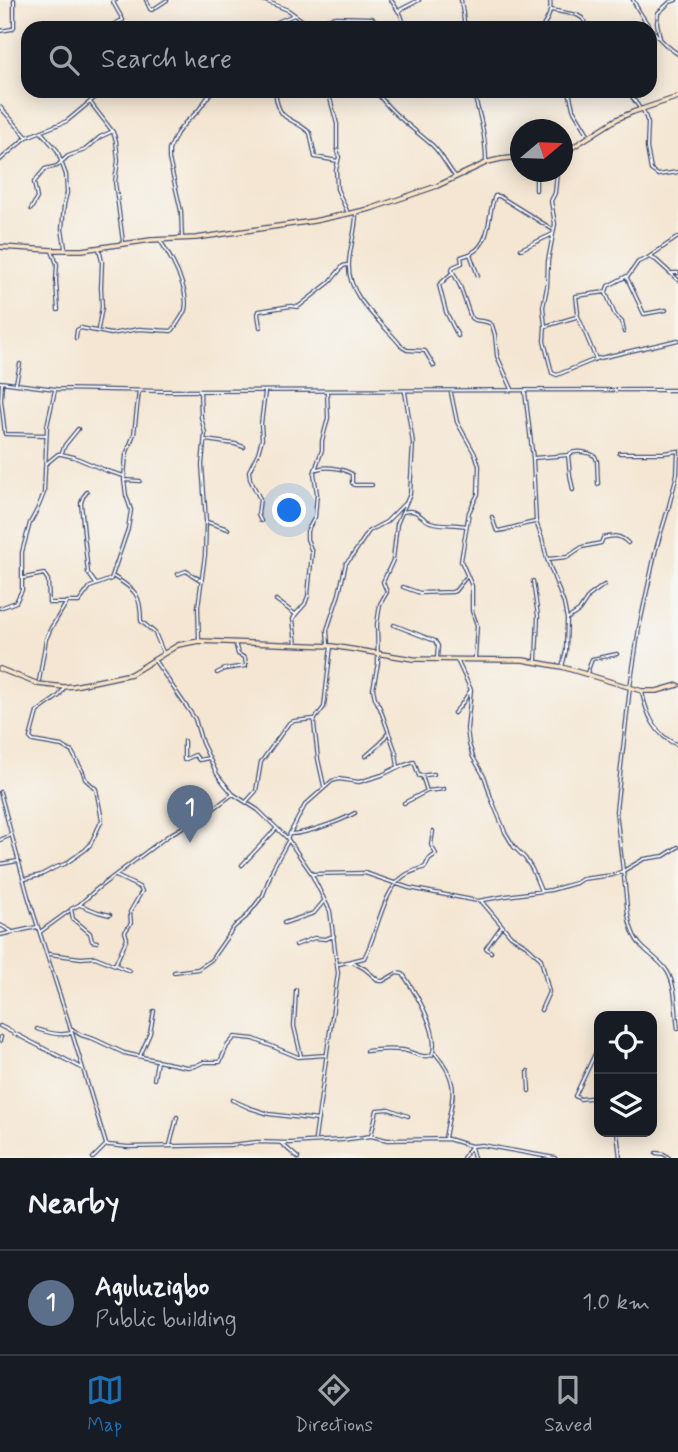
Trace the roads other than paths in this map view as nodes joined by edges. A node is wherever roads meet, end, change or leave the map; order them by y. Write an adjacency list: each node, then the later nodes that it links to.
1 (14, 0): 26 (street)
2 (116, 0): 16 (street)
3 (146, 0): 4 (street)
4 (166, 0)
5 (263, 0): 14 (street)
6 (391, 0): 13 (street)
7 (419, 0): 13 (street)
8 (461, 0): 22 (street)
9 (551, 0): 12 (street)
10 (633, 0): 25 (street)
11 (676, 0): 28 (street)
12 (551, 10): 23 (street); 24 (street)
13 (398, 12): 21 (street)
14 (295, 14): 15 (street); 18 (street)
15 (285, 19): 17 (street)
16 (121, 21)
17 (280, 21)
18 (304, 21)
19 (316, 21): 20 (street)
20 (375, 21)
21 (404, 21)
22 (464, 21)
23 (547, 21)
24 (584, 21)
25 (647, 21)
26 (0, 31)
27 (657, 33): 28 (street)
28 (660, 37): 29 (street)
29 (678, 54)
30 (678, 97): 41 (main road)
31 (95, 98): 39 (street)
32 (207, 98): 63 (street)
33 (277, 98): 49 (street)
34 (330, 98): 49 (street)
35 (381, 98): 53 (street)
36 (475, 98): 51 (street)
37 (571, 98): 45 (street)
38 (633, 98): 41 (street)
39 (90, 102): 42 (street); 43 (street)
40 (0, 107): 44 (street)
41 (641, 109): 45 (main road); 52 (street)
42 (41, 132): 44 (street); 50 (street)
43 (113, 132): 50 (street); 64 (street)
44 (27, 137): 48 (street)
45 (589, 137): 46 (main road)
46 (573, 146)
47 (510, 158): 51 (main road)
48 (0, 160)
49 (339, 161): 59 (street)
50 (62, 162): 57 (street); 69 (street)
51 (486, 163): 53 (main road)
52 (678, 172)
53 (456, 177): 58 (main road)
54 (536, 182): 56 (street)
55 (556, 182): 60 (street)
56 (536, 190)
57 (31, 209)
58 (356, 213): 59 (main road); 72 (street)
59 (349, 214): 63 (main road)
60 (554, 232): 67 (street); 70 (street); 85 (street)
61 (678, 237): 71 (street)
62 (160, 239): 63 (main road); 64 (main road); 82 (street)
63 (182, 239)
64 (123, 244): 66 (main road)
65 (0, 247): 68 (main road)
66 (99, 247): 69 (main road); 87 (street)
67 (520, 249)
68 (52, 250): 69 (main road); 80 (street)
69 (66, 250)
70 (470, 254): 73 (street); 76 (street)
71 (648, 257): 74 (street); 77 (street)
72 (348, 265): 86 (street); 94 (street)
73 (453, 272): 89 (street); 105 (street)
74 (671, 273): 75 (street); 78 (street)
75 (678, 273)
76 (478, 275)
77 (626, 277): 79 (street); 81 (street)
78 (678, 280)
79 (606, 292): 84 (street); 88 (street)
80 (58, 310)
81 (666, 310)
82 (184, 312): 83 (street); 87 (street)
83 (190, 315)
84 (578, 315): 85 (street); 92 (street)
85 (545, 326): 92 (street)
86 (260, 327)
87 (97, 331): 90 (street)
88 (624, 332)
89 (458, 336)
90 (76, 338)
91 (678, 340): 92 (street)
92 (596, 359)
93 (20, 364): 96 (street)
94 (434, 366)
95 (1, 382): 96 (street); 108 (street)
96 (16, 384): 97 (street)
97 (56, 389): 98 (street); 108 (street)
98 (139, 390): 99 (street); 118 (street)
99 (200, 390): 101 (street); 109 (street)
100 (678, 390): 106 (street)
101 (265, 391): 102 (street); 129 (street)
102 (327, 391): 103 (street); 117 (street)
103 (405, 391): 104 (street); 125 (street)
104 (451, 391): 105 (street); 131 (street)
105 (513, 391): 106 (street)
106 (525, 391): 115 (street)
107 (78, 429): 113 (street)
108 (46, 435): 116 (street)
109 (204, 439): 110 (street); 128 (street)
110 (244, 447)
111 (678, 452): 112 (street); 122 (street)
112 (619, 453)
113 (61, 454): 116 (street); 118 (street)
114 (568, 454): 115 (street); 120 (street); 123 (street)
115 (533, 458): 130 (street)
116 (46, 463): 138 (street)
117 (316, 469): 121 (street); 147 (street)
118 (124, 478): 119 (street); 137 (street)
119 (140, 481)
120 (598, 484)
121 (372, 485)
122 (676, 488): 169 (street)
123 (573, 490)
124 (87, 492): 141 (street)
125 (405, 503): 126 (street); 153 (street)
126 (402, 513): 131 (street); 154 (street)
127 (492, 517): 130 (street)
128 (206, 521): 132 (street); 139 (street)
129 (261, 521)
130 (536, 522): 134 (street)
131 (467, 526): 136 (street)
132 (229, 529)
133 (628, 543): 134 (street)
134 (547, 559): 148 (street)
135 (178, 574): 139 (street)
136 (468, 575): 143 (street); 160 (street)
137 (113, 577): 141 (street); 156 (street)
138 (23, 578): 145 (street); 146 (street)
139 (202, 581): 150 (street)
140 (533, 581): 161 (street)
141 (96, 584): 145 (street)
142 (604, 585): 148 (street)
143 (403, 587)
144 (276, 600): 147 (street)
145 (67, 603): 166 (street)
146 (0, 608)
147 (295, 614): 152 (street)
148 (567, 619): 162 (street)
149 (394, 625): 157 (street)
150 (199, 641): 151 (main road); 156 (main road)
151 (234, 641): 152 (main road); 164 (street)
152 (296, 644): 153 (main road)
153 (330, 646): 154 (main road); 173 (street)
154 (378, 653): 157 (main road); 174 (street)
155 (617, 653): 165 (street)
156 (164, 655): 159 (main road)
157 (436, 659): 158 (main road)
158 (456, 659): 160 (main road); 170 (street)
159 (154, 660): 168 (main road); 178 (street)
160 (475, 660): 161 (main road)
161 (536, 661): 162 (main road)
162 (562, 667): 165 (main road)
163 (0, 669): 166 (main road)
164 (217, 673)
165 (586, 674): 169 (main road)
166 (38, 684): 168 (main road)
167 (678, 685): 171 (main road)
168 (64, 687): 203 (street)
169 (630, 687): 171 (main road); 200 (street)
170 (471, 690): 172 (street); 205 (street)
171 (642, 691): 176 (street)
172 (454, 713)
173 (315, 719): 182 (street); 187 (street)
174 (388, 734): 177 (street); 179 (street)
175 (184, 741): 178 (street)
176 (678, 745)
177 (366, 756)
178 (209, 758): 186 (street)
179 (398, 767): 181 (street); 182 (street)
180 (434, 774): 181 (street)
181 (422, 775): 184 (street)
182 (325, 787): 193 (street)
183 (444, 789): 184 (street)
184 (427, 791): 188 (street)
185 (0, 792): 192 (street)
186 (233, 794): 187 (street); 202 (street)
187 (246, 803): 190 (street)
188 (404, 803)
189 (355, 813): 193 (street)
190 (277, 828): 194 (street); 199 (street)
191 (433, 831): 204 (street)
192 (12, 834): 195 (street); 197 (street)
193 (289, 834): 194 (street)
194 (288, 839): 201 (street); 227 (street)
195 (0, 840)
196 (677, 848): 200 (street)
197 (19, 860): 198 (street); 203 (street)
198 (0, 864)
199 (242, 865)
200 (622, 871): 205 (street); 229 (street)
201 (312, 874): 204 (street); 206 (street)
202 (115, 876): 208 (street); 225 (street)
203 (24, 879): 214 (street)
204 (396, 883): 207 (street); 223 (street)
205 (541, 891): 207 (street)
206 (326, 900): 211 (street); 218 (street)
207 (482, 901): 213 (street)
208 (79, 905): 209 (street); 210 (street)
209 (70, 910): 216 (street); 219 (street)
210 (110, 915)
211 (284, 923)
212 (0, 925): 215 (street)
213 (502, 926): 221 (street); 231 (street)
214 (38, 927): 215 (street); 216 (street)
215 (13, 932): 217 (street)
216 (40, 932): 222 (street)
217 (0, 935)
218 (334, 936): 220 (street); 224 (street)
219 (97, 943)
220 (296, 945)
221 (491, 952)
222 (48, 954): 225 (street); 234 (street)
223 (351, 961): 224 (street); 239 (street)
224 (338, 964): 240 (street)
225 (115, 965): 226 (street)
226 (130, 971)
227 (174, 972)
228 (678, 985): 229 (street)
229 (673, 986): 236 (street)
230 (296, 990): 242 (street)
231 (541, 1010)
232 (154, 1012): 241 (street)
233 (0, 1026): 245 (street)
234 (70, 1028): 237 (street); 241 (street)
235 (37, 1029): 237 (street)
236 (678, 1029)
237 (72, 1033): 245 (street)
238 (366, 1051): 239 (street)
239 (434, 1051): 256 (street)
240 (327, 1055): 242 (street); 253 (street)
241 (140, 1056): 244 (street)
242 (301, 1056): 244 (street)
243 (594, 1057): 249 (street)
244 (157, 1061): 247 (street)
245 (83, 1069): 259 (street)
246 (528, 1071): 248 (street)
247 (154, 1079)
248 (529, 1091)
249 (594, 1098)
250 (232, 1100): 253 (street)
251 (408, 1116): 254 (street)
252 (177, 1117): 260 (street)
253 (318, 1120): 257 (street)
254 (371, 1136): 256 (street); 257 (street)
255 (618, 1137): 268 (street)
256 (445, 1140): 261 (street)
257 (315, 1141): 258 (street)
258 (280, 1143): 260 (street); 264 (street)
259 (106, 1145): 260 (street); 263 (street)
260 (170, 1145)
261 (471, 1146): 265 (street); 266 (street); 267 (street)
262 (656, 1153): 269 (street)
263 (93, 1158)
264 (298, 1158)
265 (463, 1158)
266 (474, 1158)
267 (555, 1158)
268 (621, 1158)
269 (669, 1158)

